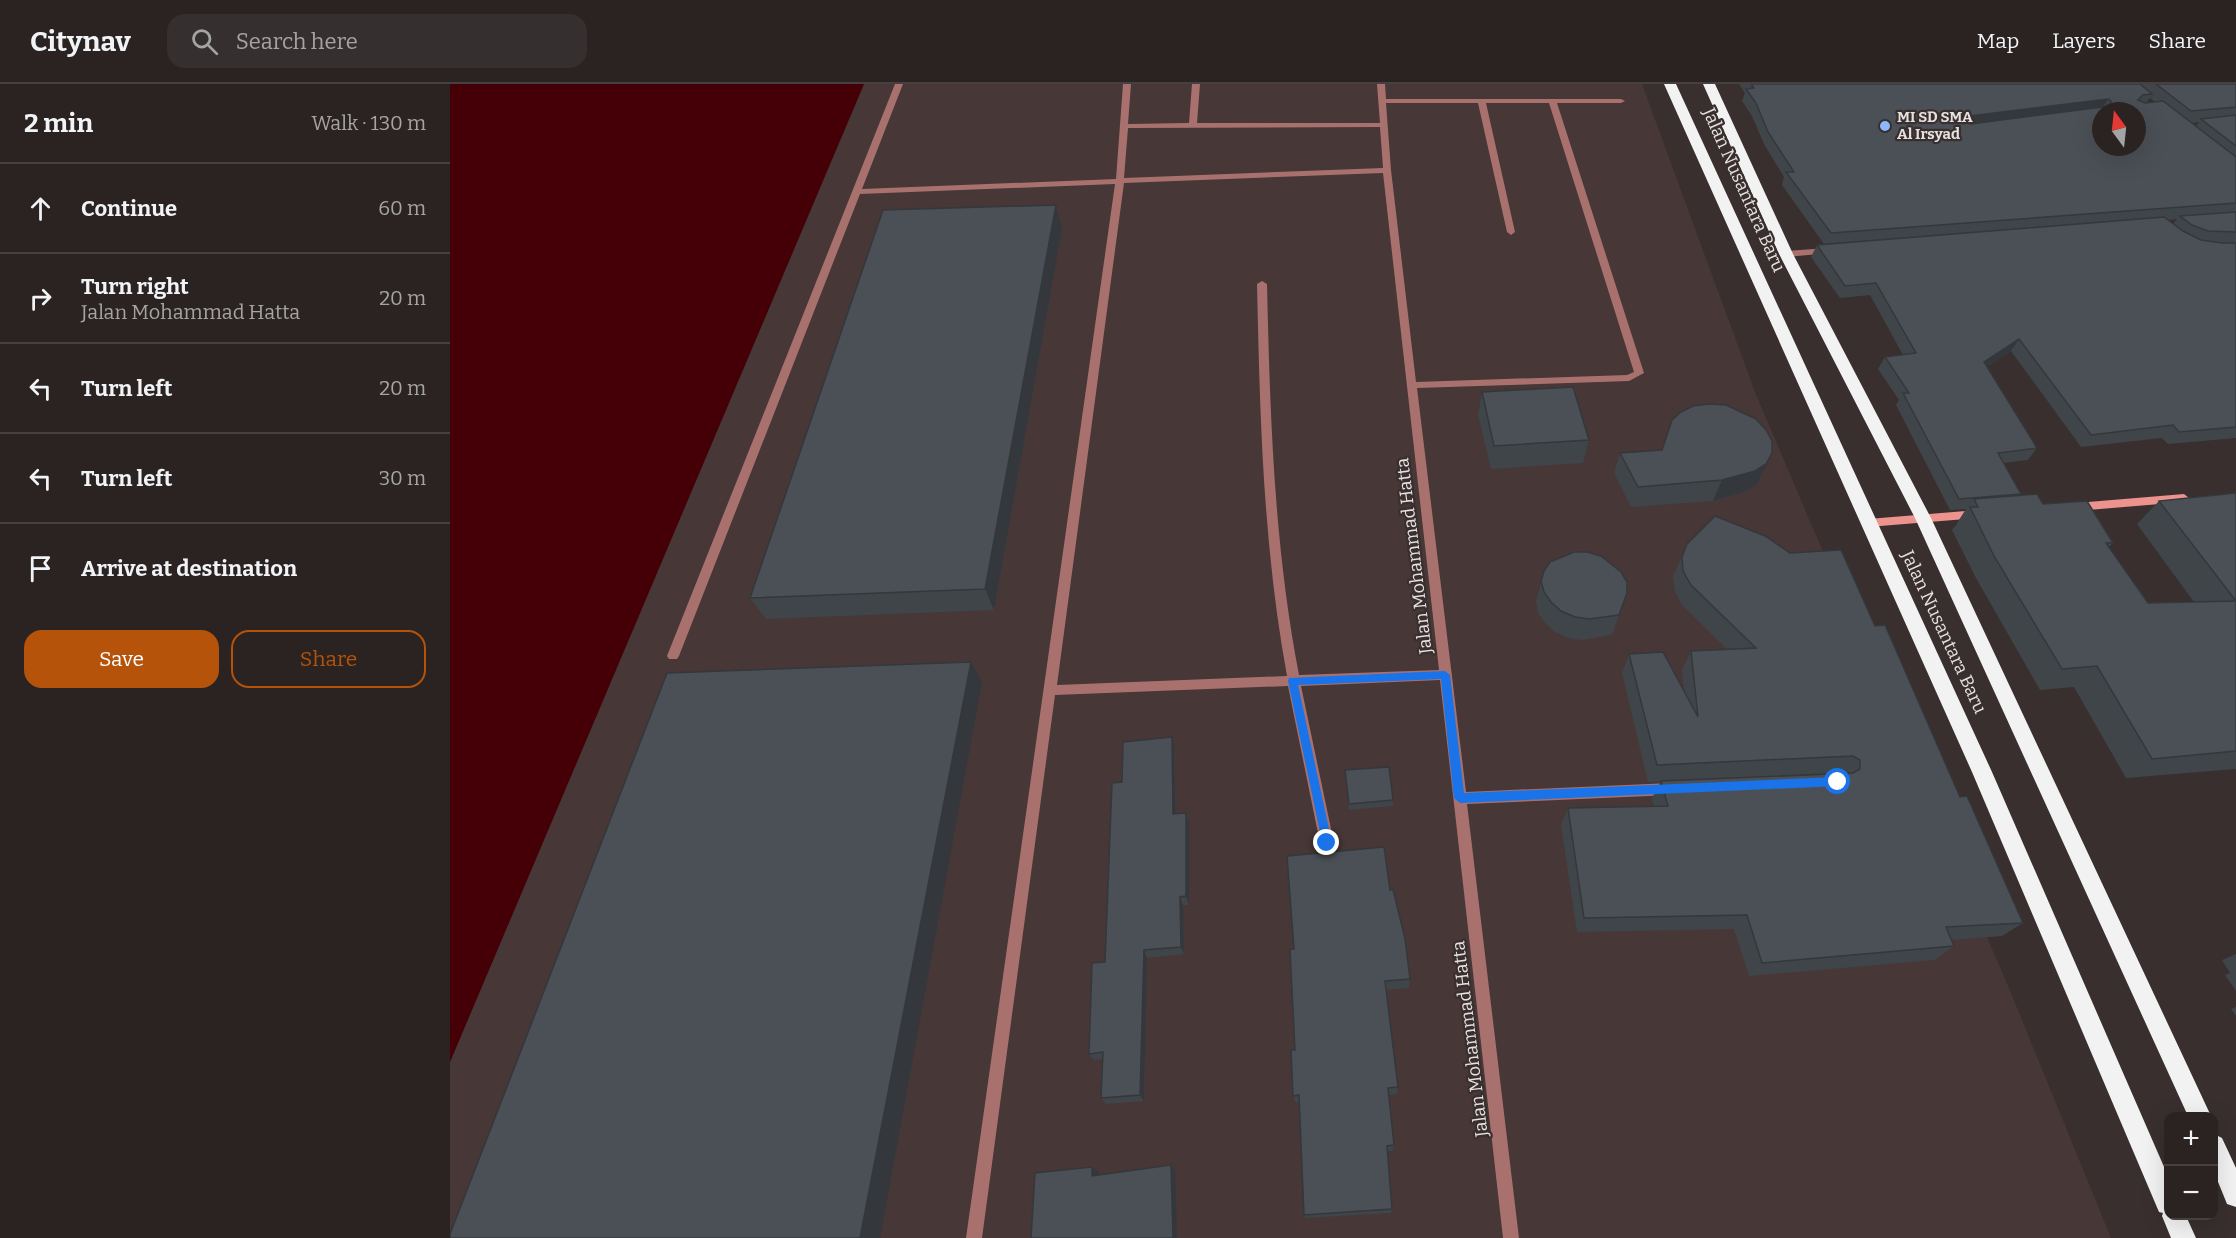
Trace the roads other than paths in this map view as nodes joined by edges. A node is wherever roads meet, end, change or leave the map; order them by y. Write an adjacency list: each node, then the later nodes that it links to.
1 (899, 84): 16 (street)
2 (1127, 84): 12 (street)
3 (1196, 84): 13 (street)
4 (1381, 84): 7 (street, Jalan Mohammad Hatta)
5 (1670, 84): 26 (highway, Jalan Nusantara Baru)
6 (1709, 84): 19 (highway, Jalan Nusantara Baru)
7 (1383, 100): 8 (street); 11 (street, Jalan Mohammad Hatta)
8 (1481, 100): 9 (street); 17 (street)
9 (1552, 101): 10 (street); 21 (street)
10 (1621, 102)
11 (1385, 124): 13 (street); 14 (street, Jalan Mohammad Hatta)
12 (1124, 126): 13 (street); 15 (street)
13 (1193, 127)
14 (1387, 170): 15 (street); 21 (street, Jalan Mohammad Hatta)
15 (1120, 181): 16 (street); 30 (street)
16 (855, 192): 27 (street)
17 (1511, 232)
18 (1833, 250): 19 (street)
19 (1786, 254): 25 (highway, Jalan Nusantara Baru)
20 (1262, 284): 29 (street)
21 (1412, 386): 28 (street, Jalan Mohammad Hatta)
22 (2201, 497): 23 (main road)
23 (2062, 508)
24 (1992, 513): 25 (main road)
25 (1923, 518): 26 (main road); 34 (highway, Jalan Nusantara Baru)
26 (1868, 523): 37 (highway, Jalan Nusantara Baru)
27 (673, 656)
28 (1445, 675): 29 (street); 32 (street, Jalan Mohammad Hatta)
29 (1293, 681): 30 (street); 33 (street)
30 (1050, 690): 39 (street)
31 (1684, 788): 32 (street)
32 (1460, 798): 40 (street, Jalan Mohammad Hatta)
33 (1327, 843)
34 (2198, 1112)
35 (2218, 1154): 36 (highway)
36 (2234, 1184)
37 (2164, 1191)
38 (2176, 1220): 41 (highway)
39 (974, 1238)
40 (1511, 1238)
41 (2184, 1238)

